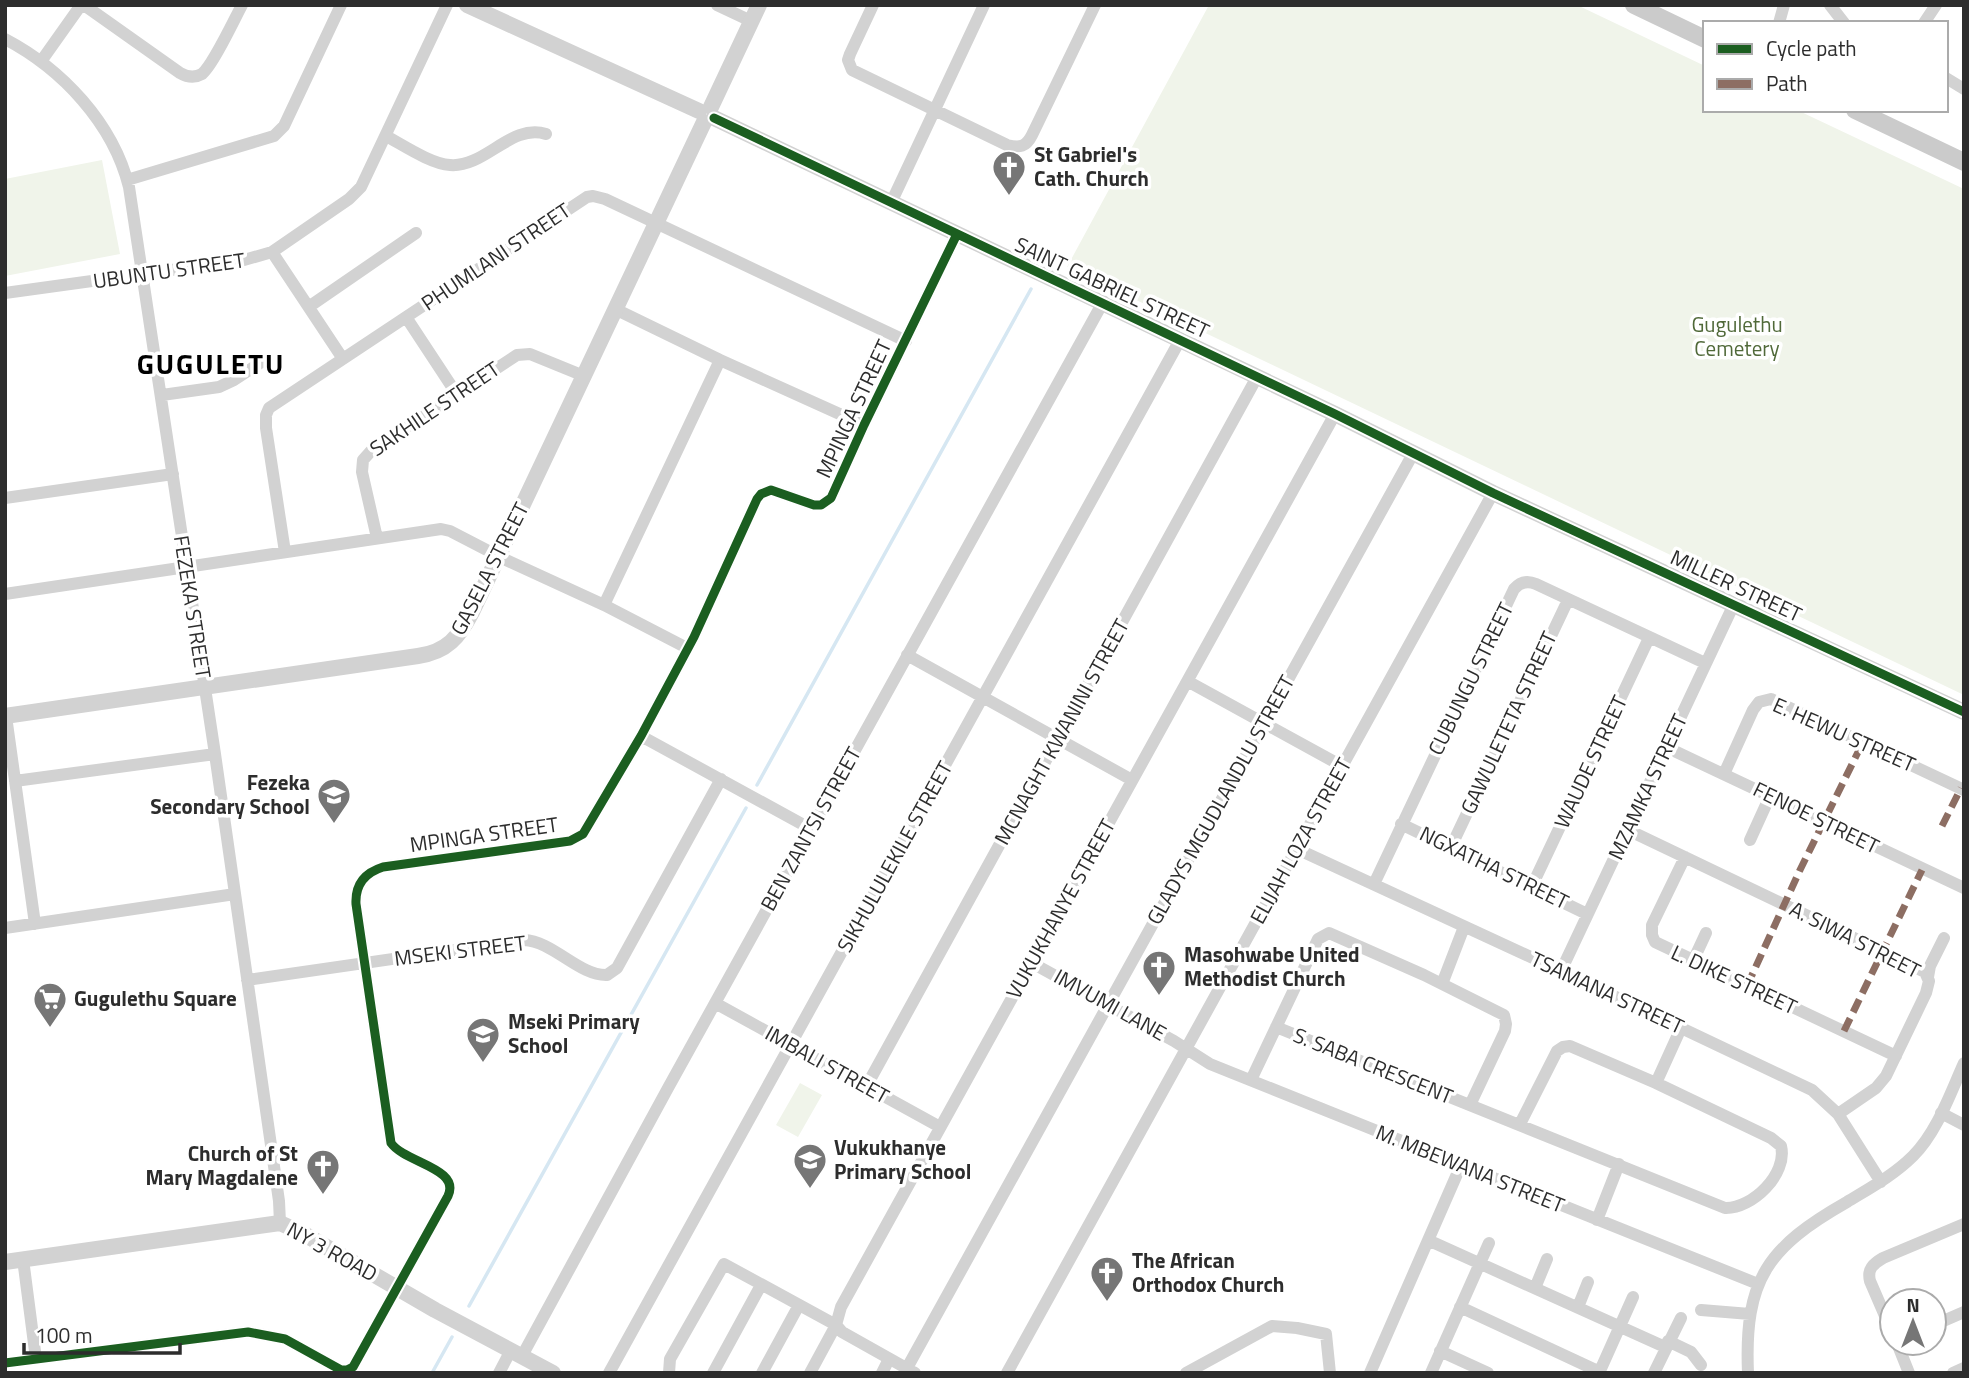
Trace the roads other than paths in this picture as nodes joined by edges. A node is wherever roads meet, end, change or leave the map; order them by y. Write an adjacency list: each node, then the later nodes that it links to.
1 (82, 5): 2 (street); 19 (street)
2 (242, 5)
3 (341, 5): 28 (street)
4 (447, 5): 26 (street, UBUNTU STREET)
5 (467, 5): 24 (street, SAINT GABRIEL STREET)
6 (717, 5): 14 (street)
7 (759, 5): 14 (street, GASELA STREET)
8 (873, 5): 22 (street)
9 (984, 5): 22 (street)
10 (1094, 5): 22 (street)
11 (1634, 5): 17 (main road)
12 (1830, 5): 15 (street)
13 (1936, 5): 16 (street)
14 (751, 21): 24 (street, GASELA STREET)
15 (1842, 21)
16 (1925, 21)
17 (1703, 38)
18 (5, 39): 19 (street, FEZEKA STREET)
19 (42, 60): 28 (street, FEZEKA STREET)
20 (1948, 79): 21 (street)
21 (1964, 89)
22 (935, 109): 29 (street)
23 (1859, 112): 27 (main road)
24 (707, 115): 29 (street, SAINT GABRIEL STREET); 30 (street, GASELA STREET)
25 (546, 134): 26 (street)
26 (386, 136): 33 (street, UBUNTU STREET)
27 (1964, 162)
28 (127, 180): 34 (street, FEZEKA STREET)
29 (891, 203): 32 (street, SAINT GABRIEL STREET)
30 (656, 222): 38 (street, GASELA STREET); 39 (street, PHUMLANI STREET); 41 (street, PHUMLANI STREET)
31 (416, 233): 37 (street)
32 (957, 234): 36 (street, SAINT GABRIEL STREET); 41 (street, MPINGA STREET)
33 (272, 252): 34 (street, UBUNTU STREET); 37 (street)
34 (143, 275): 35 (street, UBUNTU STREET); 48 (street, FEZEKA STREET)
35 (5, 293)
36 (1101, 304): 40 (street, SAINT GABRIEL STREET); 65 (street, BEN ZANTSI STREET)
37 (310, 306): 42 (street)
38 (615, 309): 44 (street); 45 (street, GASELA STREET)
39 (406, 317): 42 (street, PHUMLANI STREET); 47 (street)
40 (1180, 340): 46 (street, SAINT GABRIEL STREET); 69 (street, SIKHULULEKILE STREET)
41 (906, 341): 50 (street, MPINGA STREET)
42 (343, 359): 56 (street, PHUMLANI STREET)
43 (263, 360): 48 (street)
44 (720, 360): 50 (street); 62 (street)
45 (583, 376): 47 (street, SAKHILE STREET); 57 (street, GASELA STREET)
46 (1257, 377): 49 (street, SAINT GABRIEL STREET); 74 (street, MCNAGHT KWANINI STREET)
47 (456, 393): 55 (street, SAKHILE STREET)
48 (162, 395): 52 (street, FEZEKA STREET)
49 (1335, 414): 51 (street, SAINT GABRIEL STREET); 67 (street, VUKUKHANYE STREET)
50 (864, 425): 64 (street, MPINGA STREET)
51 (1414, 452): 53 (street, SAINT GABRIEL STREET); 72 (street, GLADYS MGUDLANDLU STREET)
52 (173, 474): 54 (street); 58 (street, FEZEKA STREET)
53 (1493, 493): 61 (street, MILLER STREET); 77 (street, ELIJAH LOZA STREET)
54 (5, 498)
55 (377, 538): 56 (street); 57 (street)
56 (285, 552): 58 (street)
57 (498, 556): 62 (street); 68 (street, GASELA STREET)
58 (186, 566): 59 (street); 68 (street, FEZEKA STREET)
59 (5, 594)
60 (1568, 600): 63 (street, CUBUNGU STREET); 84 (street, CUBUNGU STREET); 88 (street, GAWULETETA STREET)
61 (1734, 604): 66 (street, MZAMKA STREET); 70 (street, MILLER STREET)
62 (604, 605): 64 (street)
63 (1649, 638): 66 (street, CUBUNGU STREET); 92 (street, WAUDE STREET)
64 (687, 648): 73 (street, MPINGA STREET)
65 (907, 655): 69 (street); 85 (street, BEN ZANTSI STREET)
66 (1705, 663): 75 (street, MZAMKA STREET)
67 (1189, 682): 72 (street); 80 (street, VUKUKHANYE STREET)
68 (204, 686): 71 (street, GASELA STREET); 76 (street, FEZEKA STREET)
69 (983, 697): 74 (street); 112 (street, SIKHULULEKILE STREET)
70 (1964, 712)
71 (6, 716): 81 (street)
72 (1263, 723): 77 (street); 109 (street, GLADYS MGUDLANDLU STREET)
73 (640, 736): 79 (street); 102 (street, MPINGA STREET)
74 (1059, 738): 80 (street); 118 (street, MCNAGHT KWANINI STREET)
75 (1668, 748): 78 (street, FENOE STREET); 86 (street, MZAMKA STREET)
76 (215, 754): 81 (street); 94 (street, FEZEKA STREET)
77 (1342, 766): 89 (street, ELIJAH LOZA STREET)
78 (1724, 774): 82 (street, E. HEWU STREET); 83 (street, FENOE STREET)
79 (720, 779): 85 (street); 102 (street, MSEKI STREET)
80 (1132, 780): 103 (street, VUKUKHANYE STREET)
81 (15, 781): 96 (street)
82 (1964, 789)
83 (1770, 796): 87 (street); 93 (street, FENOE STREET)
84 (1401, 824): 88 (street, NGXATHA STREET); 91 (street, CUBUNGU STREET)
85 (811, 829): 108 (street, BEN ZANTSI STREET)
86 (1628, 830): 90 (street, A. SIWA STREET); 95 (street, MZAMKA STREET)
87 (1750, 840)
88 (1451, 847): 92 (street, NGXATHA STREET)
89 (1297, 849): 91 (street, TSAMANA STREET); 113 (street, ELIJAH LOZA STREET)
90 (1685, 858): 101 (street, L. DIKE STREET); 105 (street, A. SIWA STREET)
91 (1374, 884): 98 (street, TSAMANA STREET)
92 (1532, 886): 95 (street, NGXATHA STREET)
93 (1964, 888)
94 (235, 894): 96 (street); 106 (street, FEZEKA STREET)
95 (1587, 914): 104 (street, MZAMKA STREET)
96 (35, 924): 97 (street)
97 (5, 928)
98 (1464, 928): 104 (street, TSAMANA STREET); 107 (street)
99 (1706, 933): 101 (street)
100 (1944, 938): 105 (street)
101 (1693, 961): 114 (street, L. DIKE STREET)
102 (365, 963): 106 (street, MSEKI STREET); 140 (street, MPINGA STREET)
103 (1032, 963): 109 (street, IMVUMI LANE); 124 (street, VUKUKHANYE STREET)
104 (1562, 971): 111 (street, TSAMANA STREET)
105 (1928, 977): 114 (street, A. SIWA STREET)
106 (247, 980): 129 (street, FEZEKA STREET)
107 (1442, 984): 110 (street, S. SABA CRESCENT); 119 (street, S. SABA CRESCENT)
108 (715, 1003): 112 (street, IMBALI STREET); 154 (street, BEN ZANTSI STREET)
109 (1108, 1004): 113 (street, IMVUMI LANE); 160 (street, GLADYS MGUDLANDLU STREET)
110 (1276, 1027): 116 (street, S. SABA CRESCENT); 119 (street, S. SABA CRESCENT)
111 (1681, 1028): 117 (street); 120 (street, TSAMANA STREET)
112 (790, 1044): 118 (street, IMBALI STREET); 164 (street, SIKHULULEKILE STREET)
113 (1186, 1049): 116 (street, M. MBEWANA STREET); 170 (street, ELIJAH LOZA STREET)
114 (1896, 1056): 120 (street, A. SIWA STREET)
115 (1964, 1063): 121 (street)
116 (1251, 1080): 126 (street, M. MBEWANA STREET)
117 (1656, 1083): 122 (street); 125 (street, S. SABA CRESCENT)
118 (866, 1087): 124 (street, IMBALI STREET)
119 (1470, 1105): 122 (street, S. SABA CRESCENT)
120 (1838, 1114): 127 (street, TSAMANA STREET)
121 (1941, 1114): 123 (street); 127 (street)
122 (1520, 1124): 125 (street, S. SABA CRESCENT)
123 (1964, 1125)
124 (940, 1127): 150 (street, VUKUKHANYE STREET)
125 (1619, 1164): 128 (street)
126 (1461, 1166): 128 (street, M. MBEWANA STREET); 131 (street)
127 (1881, 1182): 138 (street)
128 (1597, 1220): 138 (street, M. MBEWANA STREET)
129 (280, 1223): 133 (street, NY 3 ROAD); 140 (street, NY 3 ROAD)
130 (1964, 1224): 143 (street)
131 (1430, 1241): 136 (street); 173 (street)
132 (1488, 1243): 136 (street)
133 (23, 1259): 135 (street, NY 3 ROAD); 155 (street)
134 (1547, 1259): 141 (street)
135 (5, 1262)
136 (1479, 1264): 141 (street); 145 (street)
137 (1589, 1282): 146 (street)
138 (1758, 1284): 148 (street)
139 (761, 1285): 144 (street); 165 (street); 166 (street)
140 (397, 1288): 154 (street, NY 3 ROAD); 155 (street, MPINGA STREET)
141 (1535, 1288): 146 (street)
142 (1633, 1297): 151 (street)
143 (1878, 1300)
144 (799, 1305): 150 (street); 167 (street)
145 (1460, 1307): 153 (street); 161 (street)
146 (1577, 1307): 151 (street)
147 (1701, 1311): 148 (street)
148 (1750, 1314): 177 (street)
149 (1680, 1317): 152 (street)
150 (835, 1325): 156 (street); 168 (street, VUKUKHANYE STREET)
151 (1619, 1327): 152 (street); 161 (street)
152 (1666, 1344): 158 (street); 176 (street)
153 (1440, 1351): 174 (street); 175 (street)
154 (517, 1353): 162 (street, BEN ZANTSI STREET); 163 (street, NY 3 ROAD)
155 (36, 1359): 157 (street)
156 (889, 1359): 160 (street); 169 (street)
157 (5, 1363)
158 (1701, 1365)
159 (1964, 1368): 178 (street)
160 (911, 1371)
161 (1600, 1372)
162 (499, 1373)
163 (553, 1373)
164 (609, 1373)
165 (669, 1373)
166 (713, 1373)
167 (762, 1373)
168 (810, 1373)
169 (882, 1373)
170 (1007, 1373)
171 (1186, 1373): 172 (street)
172 (1330, 1373)
173 (1370, 1373)
174 (1431, 1373)
175 (1488, 1373)
176 (1654, 1373)
177 (1748, 1373)
178 (1953, 1373)

